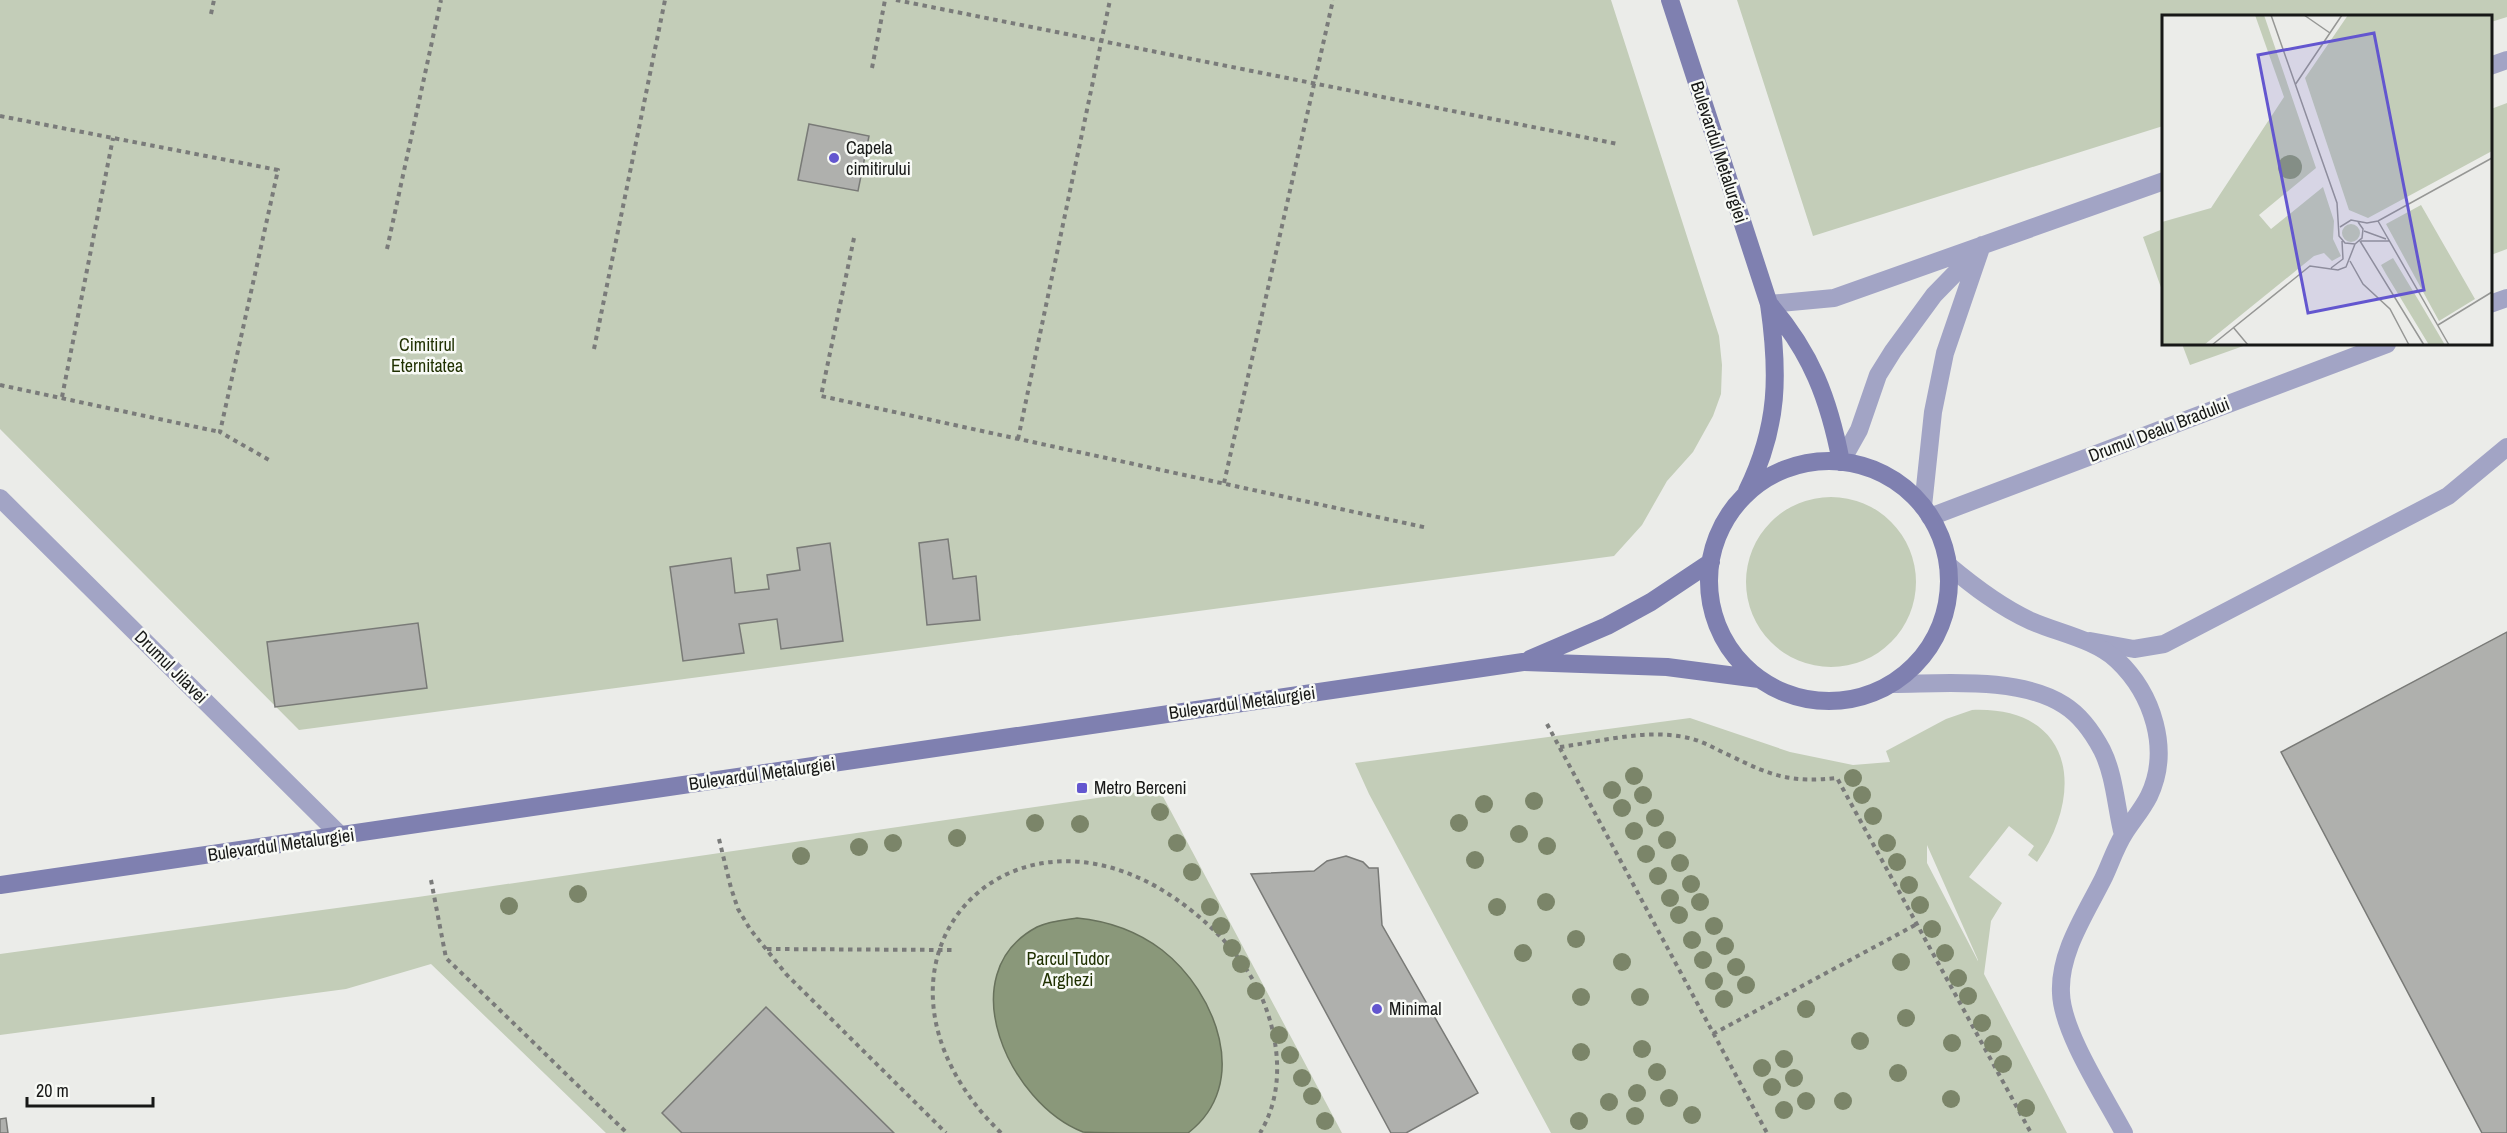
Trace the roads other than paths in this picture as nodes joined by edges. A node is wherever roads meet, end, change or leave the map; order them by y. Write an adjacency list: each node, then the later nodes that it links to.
1 (1670, 0): 8 (main road, Bulevardul Metalurgiei)
2 (2507, 60): 3 (street)
3 (2492, 65)
4 (2162, 181): 5 (street)
5 (1982, 245): 8 (street); 11 (street); 14 (street)
6 (2507, 298): 7 (street)
7 (2492, 303)
8 (1769, 304): 11 (main road, Bulevardul Metalurgiei); 12 (main road, Bulevardul Metalurgiei)
9 (2385, 345): 14 (street, Drumul Dealu Bradului)
10 (2507, 447): 17 (street)
11 (1841, 462): 12 (main road); 14 (main road)
12 (1745, 495): 15 (main road)
13 (0, 498): 22 (street, Drumul Jilavei)
14 (1927, 512): 16 (main road)
15 (1711, 562): 18 (main road, Bulevardul Metalurgiei); 19 (main road)
16 (1948, 565): 17 (street); 20 (main road)
17 (2078, 638): 21 (street)
18 (1523, 662): 19 (main road, Bulevardul Metalurgiei); 22 (main road, Bulevardul Metalurgiei)
19 (1760, 679): 20 (main road)
20 (1892, 684): 21 (street)
21 (2123, 835): 24 (street)
22 (342, 837): 23 (main road, Bulevardul Metalurgiei)
23 (0, 885)
24 (2124, 1133)

